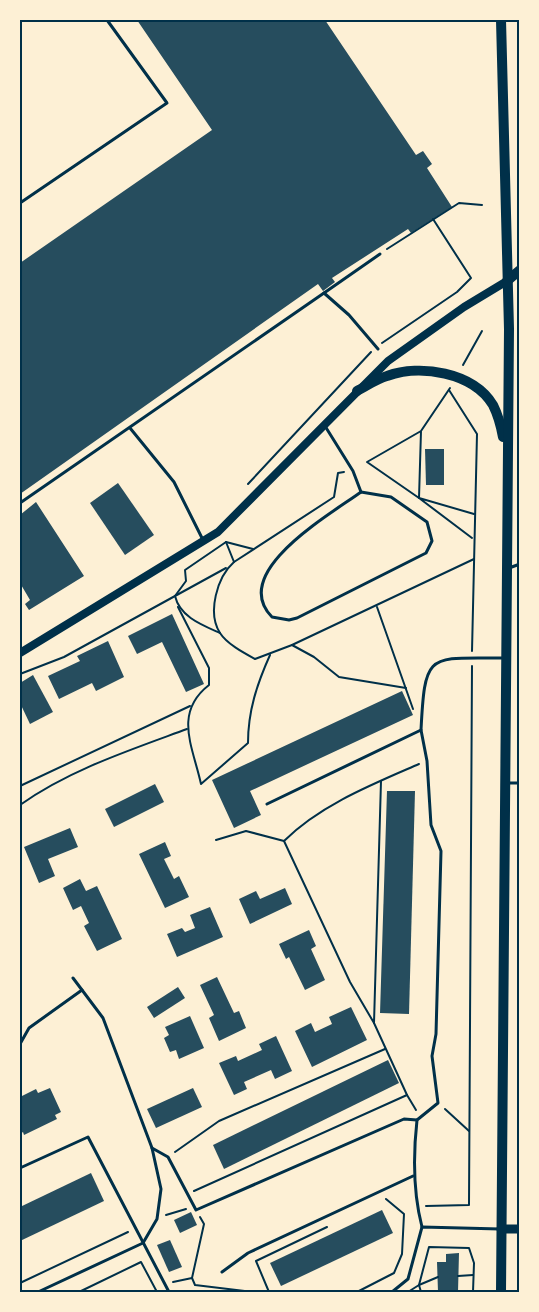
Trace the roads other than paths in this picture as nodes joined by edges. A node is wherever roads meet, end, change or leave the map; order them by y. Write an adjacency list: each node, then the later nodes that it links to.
1 (107, 20): 3 (lane)
2 (501, 20): 6 (main road)
3 (20, 203)
4 (380, 254): 7 (lane)
5 (519, 271): 6 (main road)
6 (507, 281): 9 (street); 12 (main road)
7 (324, 293): 8 (lane); 11 (lane)
8 (377, 348)
9 (357, 390): 10 (street); 12 (main road)
10 (325, 426): 13 (lane); 15 (street)
11 (130, 428): 14 (lane); 15 (lane)
12 (507, 464): 17 (main road)
13 (361, 492): 13 (lane)
14 (20, 503)
15 (204, 542): 18 (street)
16 (519, 564): 17 (lane)
17 (508, 568): 19 (main road)
18 (20, 653)
19 (506, 658): 20 (lane); 21 (main road)
20 (421, 730): 23 (lane); 27 (lane)
21 (506, 783): 22 (lane); 32 (main road)
22 (519, 783)
23 (267, 804)
24 (73, 978): 25 (lane)
25 (82, 990): 26 (lane); 28 (lane)
26 (20, 1044)
27 (419, 1119): 28 (lane); 30 (lane)
28 (152, 1148): 34 (lane)
29 (20, 1168): 34 (lane)
30 (414, 1176): 31 (lane); 35 (lane)
31 (422, 1227): 32 (lane); 38 (lane)
32 (501, 1229): 33 (main road); 39 (main road)
33 (519, 1229)
34 (143, 1243): 36 (lane); 37 (lane)
35 (222, 1272)
36 (38, 1293)
37 (168, 1293)
38 (392, 1293)
39 (501, 1293)

